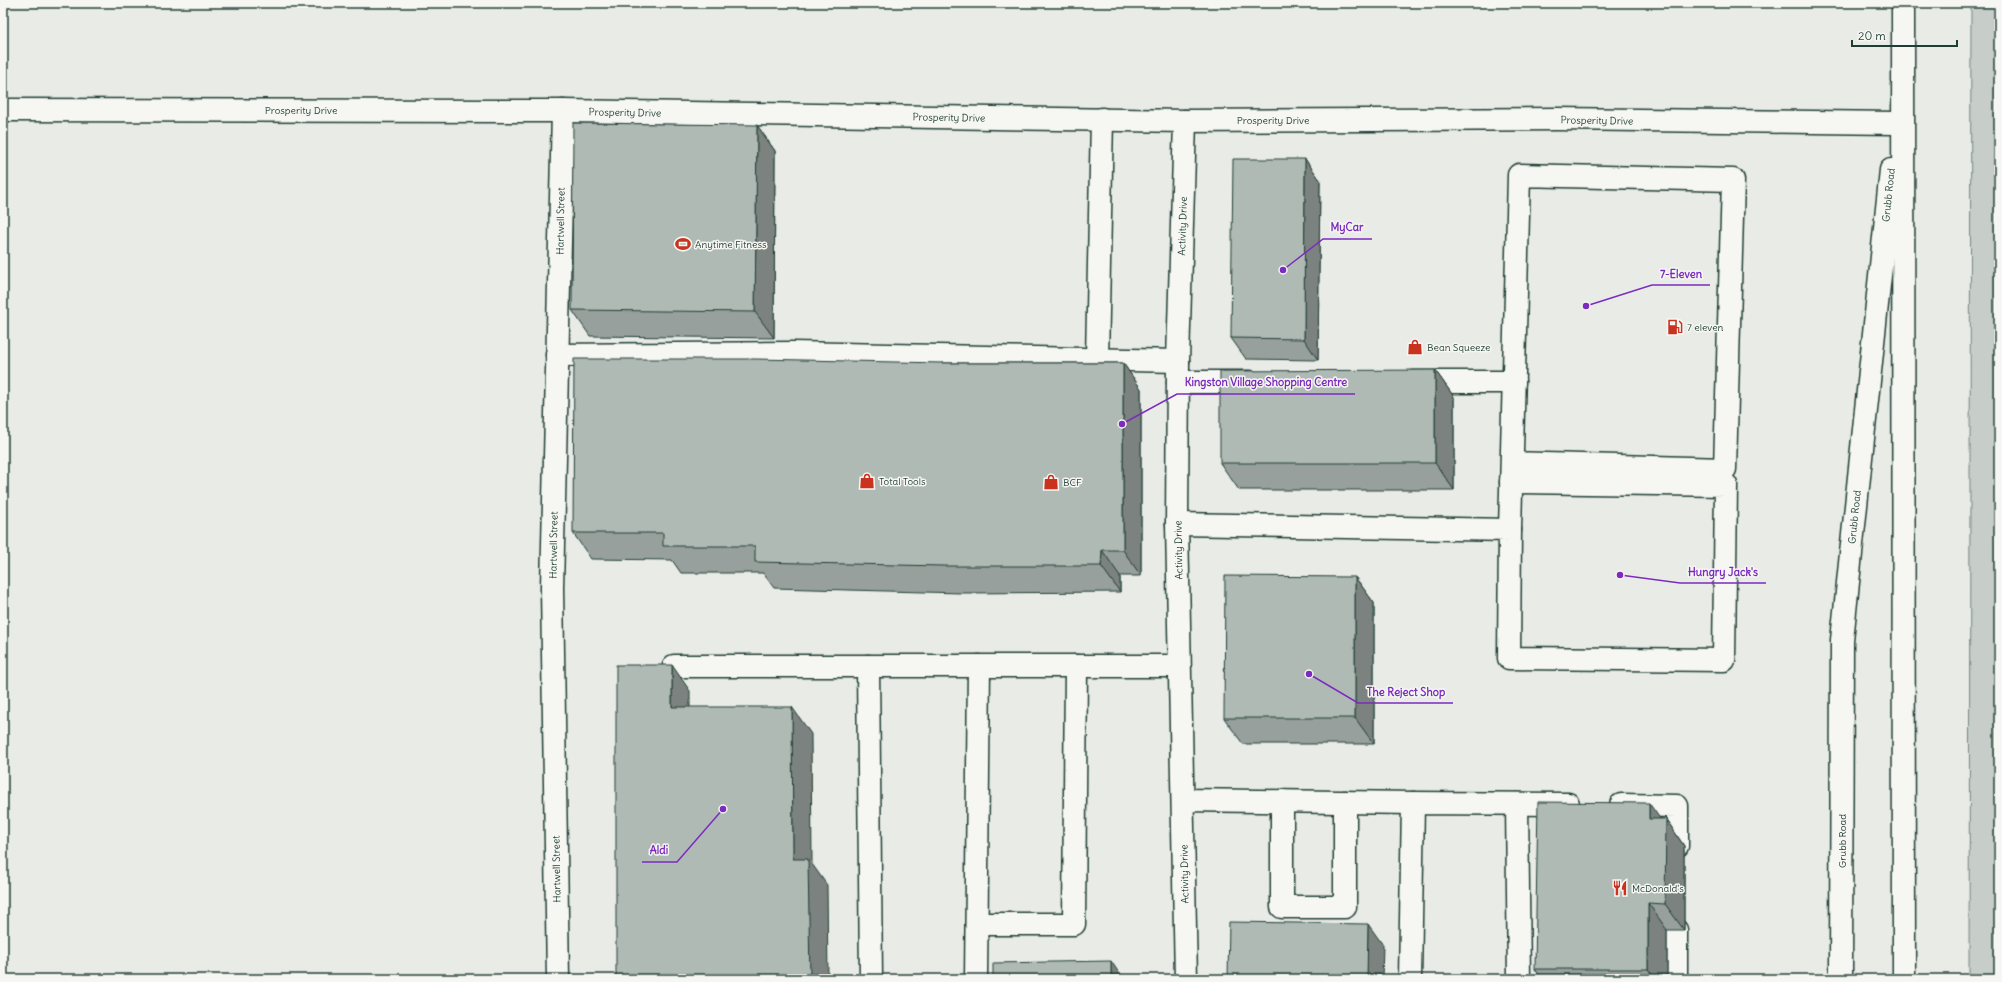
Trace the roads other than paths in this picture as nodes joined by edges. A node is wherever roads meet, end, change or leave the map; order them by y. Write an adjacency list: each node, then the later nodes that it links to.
1 (1903, 3): 2 (street, Grubb Road)
2 (1903, 58): 7 (street, Grubb Road); 39 (street, Grubb Road)
3 (3, 110): 4 (street, Prosperity Drive)
4 (563, 111): 5 (street, Prosperity Drive); 8 (street, Hartwell Street)
5 (1102, 120): 6 (street, Prosperity Drive); 9 (street)
6 (1185, 120): 7 (street, Prosperity Drive); 10 (street, Activity Drive)
7 (1896, 123): 38 (street, Grubb Road)
8 (557, 355): 9 (street); 31 (street, Hartwell Street)
9 (1097, 360): 10 (street)
10 (1178, 361): 11 (street, Activity Drive)
11 (1178, 382): 12 (street); 16 (street, Activity Drive)
12 (1272, 382)
13 (1397, 382): 14 (street)
14 (1514, 382): 15 (street); 15 (street)
15 (1512, 472): 17 (street); 17 (street)
16 (1177, 524): 17 (street); 22 (street, Activity Drive)
17 (1510, 530)
18 (674, 666): 19 (street)
19 (868, 666): 20 (street); 32 (street)
20 (979, 666): 21 (street); 29 (street)
21 (1076, 666): 22 (street); 29 (street)
22 (1179, 666): 23 (street, Activity Drive)
23 (1184, 800): 24 (street); 34 (street, Activity Drive)
24 (1282, 801): 25 (street); 25 (street)
25 (1345, 802): 26 (street)
26 (1413, 803): 27 (street); 35 (street)
27 (1517, 804): 28 (street); 36 (street)
28 (1677, 846)
29 (977, 924): 33 (street)
30 (1676, 930): 37 (street)
31 (558, 979)
32 (871, 979)
33 (976, 979)
34 (1186, 979)
35 (1410, 979)
36 (1520, 979)
37 (1676, 979)
38 (1841, 979)
39 (1904, 979)

